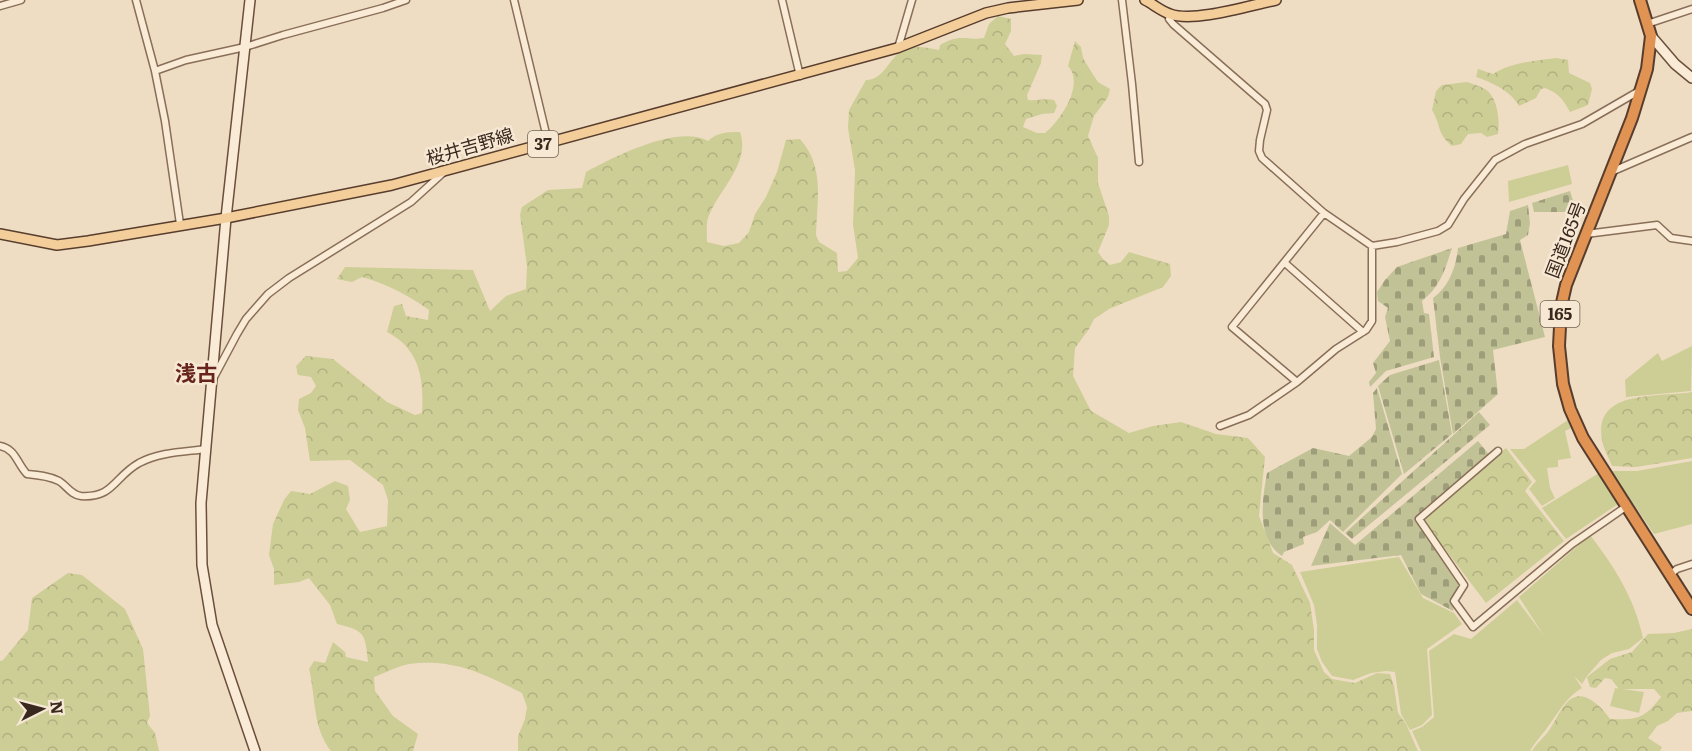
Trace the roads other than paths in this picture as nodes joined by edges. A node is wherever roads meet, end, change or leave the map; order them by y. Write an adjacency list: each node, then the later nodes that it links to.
1 (20, 0): 13 (street)
2 (136, 0): 20 (street)
3 (250, 0): 18 (street)
4 (406, 0): 18 (street)
5 (514, 0): 25 (street)
6 (782, 0): 21 (street)
7 (912, 0): 19 (street)
8 (1078, 0): 19 (main road, 桜井吉野線 / 37)
9 (1122, 0): 26 (street)
10 (1145, 0): 15 (main road)
11 (1276, 0): 15 (main road)
12 (1640, 0): 16 (highway, 国道165号 / 165)
13 (0, 6)
14 (1692, 9): 16 (street)
15 (1170, 15): 29 (street)
16 (1647, 24): 17 (highway, 国道165号 / 165)
17 (1651, 36): 22 (street); 23 (highway, 国道165号 / 165)
18 (245, 47): 20 (street); 30 (street)
19 (897, 48): 21 (main road, 桜井吉野線 / 37)
20 (155, 71): 31 (street)
21 (800, 76): 25 (main road, 桜井吉野線 / 37)
22 (1692, 78)
23 (1641, 89): 28 (highway, 国道165号 / 165); 35 (street)
24 (1692, 136): 28 (street)
25 (548, 142): 27 (main road, 桜井吉野線 / 37)
26 (1139, 162)
27 (444, 171): 30 (main road, 桜井吉野線 / 37); 38 (street)
28 (1610, 173): 33 (highway, 国道165号 / 165)
29 (1324, 213): 35 (street); 36 (street)
30 (226, 218): 31 (main road, 桜井吉野線 / 37); 38 (street)
31 (180, 224): 32 (main road, 桜井吉野線 / 37)
32 (0, 234)
33 (1586, 234): 34 (street); 44 (highway, 国道165号 / 165)
34 (1692, 241)
35 (1372, 246): 37 (street)
36 (1285, 263): 37 (street); 39 (street)
37 (1363, 332): 39 (street)
38 (213, 380): 42 (street)
39 (1296, 382): 40 (street)
40 (1220, 426)
41 (0, 446): 42 (street)
42 (206, 449): 48 (street)
43 (1498, 451): 44 (street)
44 (1627, 506): 46 (highway, 国道165号 / 165)
45 (1692, 564): 46 (street)
46 (1671, 574): 47 (highway, 国道165号 / 165)
47 (1692, 609)
48 (255, 751)

